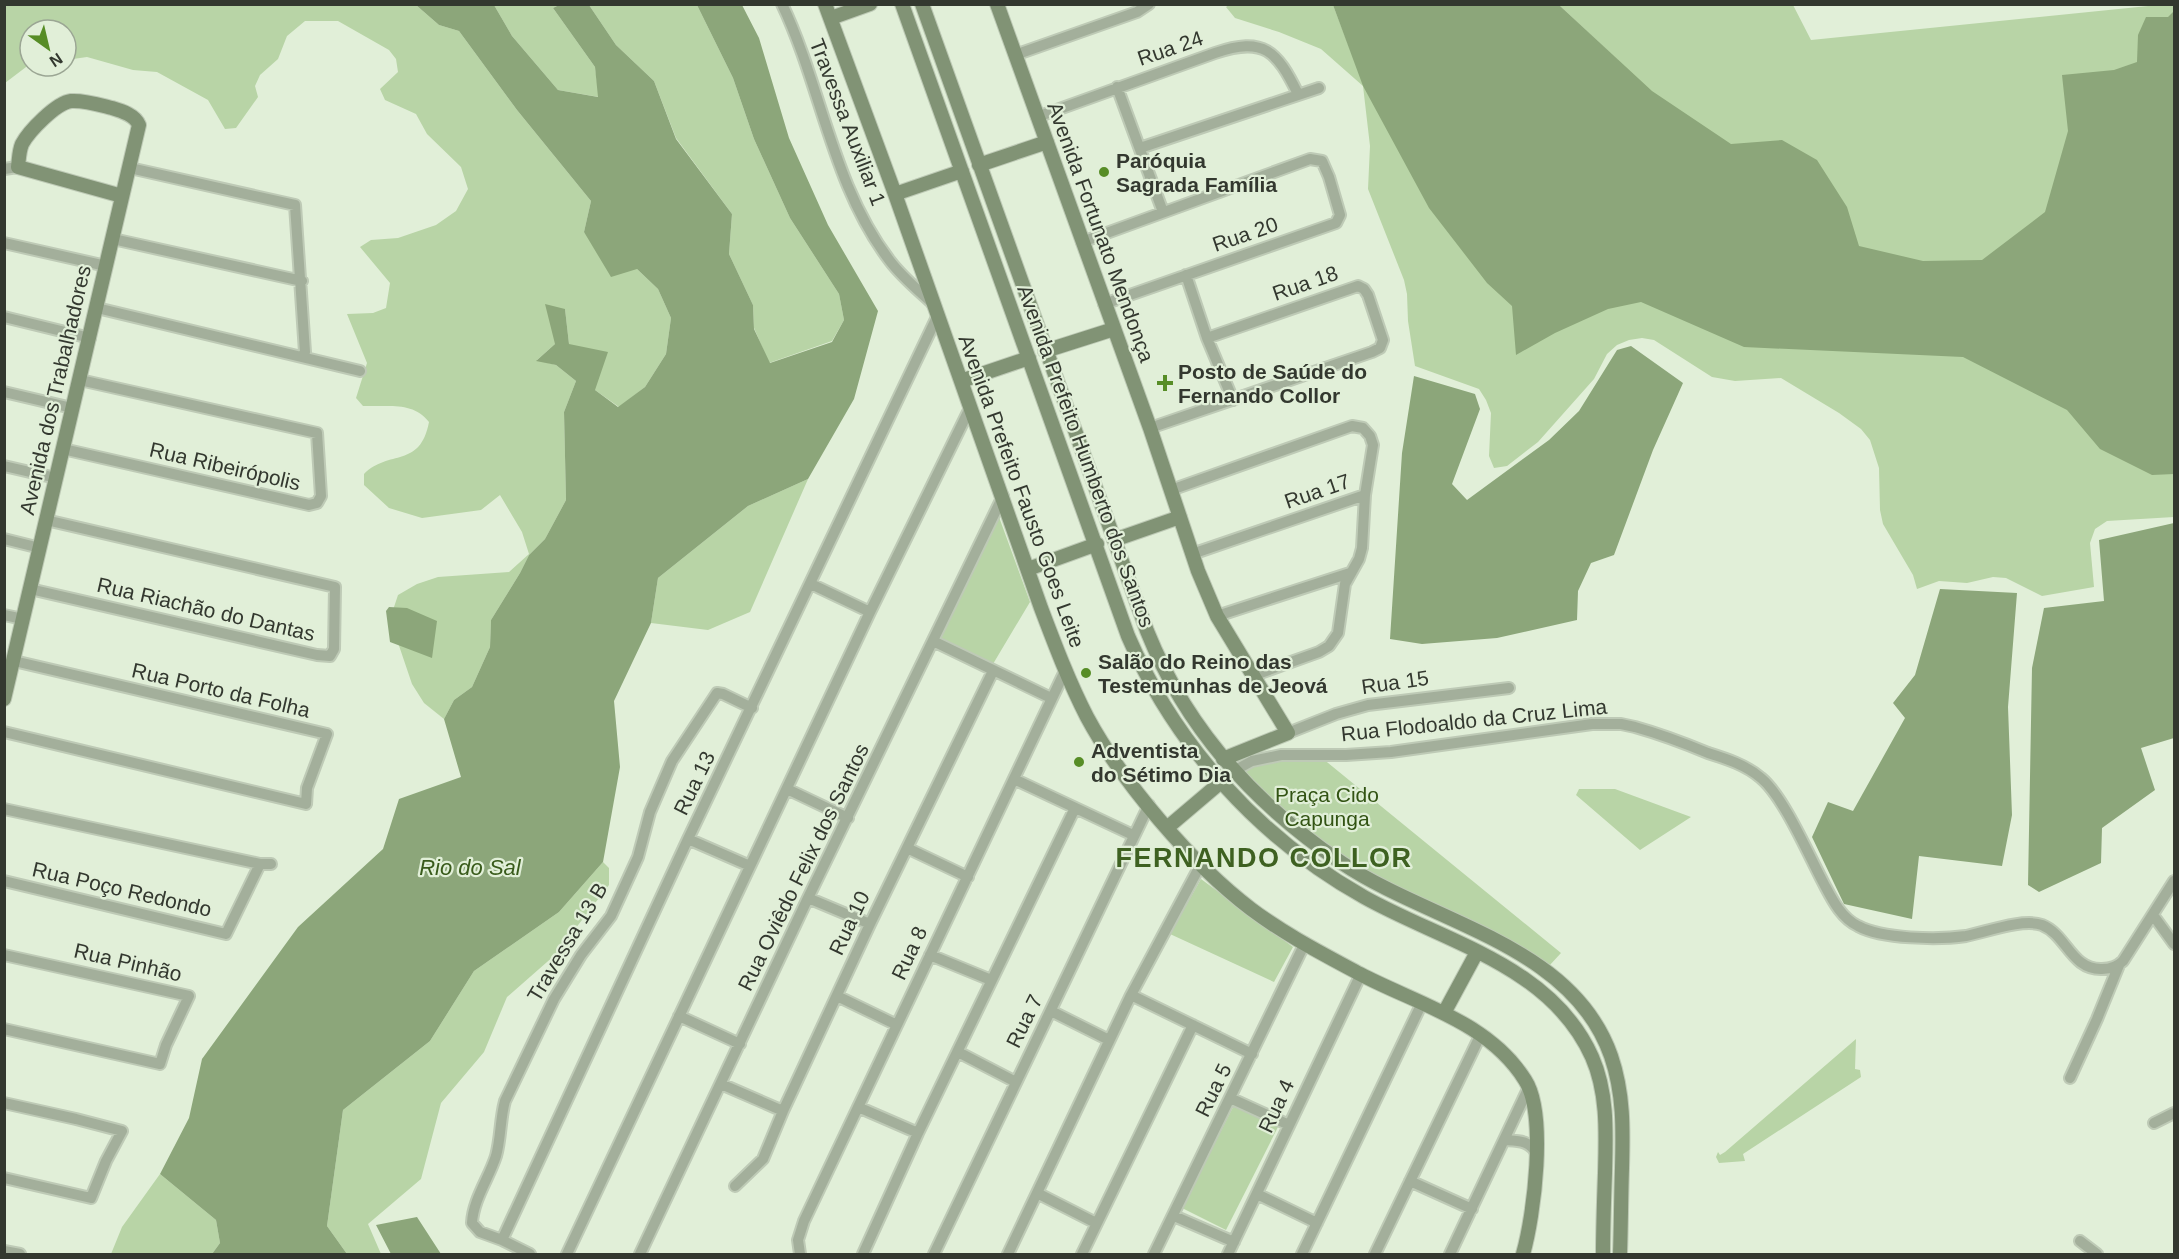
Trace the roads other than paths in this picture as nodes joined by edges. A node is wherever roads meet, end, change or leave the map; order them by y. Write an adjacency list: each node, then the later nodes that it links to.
1 (782, 4): 29 (street, Travessa Auxiliar 1)
2 (825, 4): 8 (street, Avenida Prefeito Fausto Goes Leite)
3 (870, 4): 8 (street)
4 (902, 4): 19 (street, Avenida Prefeito Humberto dos Santos)
5 (922, 4): 16 (street, Avenida Prefeito Humberto dos Santos)
6 (997, 4): 9 (street, Avenida Fortunato Mendonça)
7 (1149, 4): 9 (street)
8 (831, 18): 20 (street, Avenida Prefeito Fausto Goes Leite)
9 (1014, 55): 13 (street, Avenida Fortunato Mendonça)
10 (1117, 87): 12 (street, Rua 24); 13 (street, Rua 24); 15 (street)
11 (1319, 88): 12 (street)
12 (1298, 94): 15 (street)
13 (1037, 117): 14 (street, Avenida Fortunato Mendonça)
14 (1047, 142): 16 (street); 24 (street, Avenida Fortunato Mendonça)
15 (1140, 148): 22 (street)
16 (979, 165): 37 (street, Avenida Prefeito Humberto dos Santos)
17 (11, 168): 18 (street, Avenida dos Trabalhadores); 21 (street, Avenida dos Trabalhadores)
18 (130, 168): 21 (street, Avenida dos Trabalhadores); 28 (street)
19 (962, 171): 20 (street); 39 (street, Avenida Prefeito Humberto dos Santos)
20 (895, 194): 29 (street, Avenida Prefeito Fausto Goes Leite)
21 (122, 196): 23 (street, Avenida dos Trabalhadores)
22 (1163, 212): 24 (street); 27 (street, Rua 20)
23 (113, 239): 26 (street, Avenida dos Trabalhadores); 28 (street)
24 (1082, 242): 30 (street, Avenida Fortunato Mendonça)
25 (4, 243): 26 (street)
26 (106, 266): 31 (street, Avenida dos Trabalhadores)
27 (1186, 275): 30 (street, Rua 20); 36 (street)
28 (302, 281): 38 (street)
29 (932, 303): 33 (street, Avenida Prefeito Fausto Goes Leite)
30 (1104, 304): 34 (street, Avenida Fortunato Mendonça)
31 (97, 308): 35 (street, Avenida dos Trabalhadores); 38 (street)
32 (4, 317): 35 (street)
33 (938, 317): 42 (street, Avenida Prefeito Fausto Goes Leite); 63 (street, Rua 13)
34 (1114, 329): 37 (street); 47 (street, Avenida Fortunato Mendonça)
35 (90, 338): 41 (street, Avenida dos Trabalhadores)
36 (1207, 338): 44 (street); 44 (street, Rua 18)
37 (1045, 351): 57 (street, Avenida Prefeito Humberto dos Santos)
38 (302, 357): 40 (street)
39 (1029, 358): 42 (street); 58 (street, Avenida Prefeito Humberto dos Santos)
40 (360, 371)
41 (80, 380): 45 (street, Avenida dos Trabalhadores); 48 (street, Rua Ribeirópolis)
42 (961, 381): 46 (street, Avenida Prefeito Fausto Goes Leite)
43 (4, 392): 45 (street)
44 (1233, 400): 47 (street, Rua 18)
45 (72, 408): 48 (street, Avenida dos Trabalhadores)
46 (970, 408): 53 (street, Avenida Prefeito Fausto Goes Leite); 65 (street)
47 (1150, 429): 51 (street, Avenida Fortunato Mendonça)
48 (63, 449): 50 (street, Avenida dos Trabalhadores)
49 (4, 466): 50 (street)
50 (56, 478): 55 (street, Avenida dos Trabalhadores)
51 (1172, 490): 52 (street, Rua 17); 54 (street, Avenida Fortunato Mendonça)
52 (1365, 495): 60 (street, Rua 17); 62 (street)
53 (1003, 496): 61 (street, Avenida Prefeito Fausto Goes Leite); 69 (street, Rua Oviêdo Felix dos Santos)
54 (1180, 517): 57 (street); 60 (street, Avenida Fortunato Mendonça)
55 (46, 520): 59 (street, Avenida dos Trabalhadores); 64 (street, Rua Riachão do Dantas)
56 (4, 539): 59 (street)
57 (1114, 540): 70 (street, Avenida Prefeito Humberto dos Santos)
58 (1097, 544): 61 (street); 71 (street, Avenida Prefeito Humberto dos Santos)
59 (40, 548): 64 (street, Avenida dos Trabalhadores)
60 (1192, 554): 67 (street, Avenida Fortunato Mendonça)
61 (1028, 569): 74 (street, Avenida Prefeito Fausto Goes Leite)
62 (1350, 573): 67 (street); 75 (street)
63 (811, 584): 65 (street); 79 (street, Rua 13)
64 (30, 589): 68 (street, Avenida dos Trabalhadores)
65 (870, 612): 86 (street)
66 (4, 615): 68 (street)
67 (1218, 616): 75 (street, Avenida Fortunato Mendonça)
68 (23, 619): 72 (street, Avenida dos Trabalhadores)
69 (933, 641): 73 (street); 90 (street, Rua Oviêdo Felix dos Santos)
70 (1157, 655): 71 (street); 82 (street, Avenida Prefeito Humberto dos Santos)
71 (1138, 659): 85 (street, Avenida Prefeito Humberto dos Santos)
72 (14, 661): 77 (street, Avenida dos Trabalhadores); 80 (street, Rua Porto da Folha)
73 (993, 671): 78 (street); 94 (street, Rua 10)
74 (1065, 671): 78 (street, Rua 8); 87 (street, Avenida Prefeito Fausto Goes Leite)
75 (1252, 676): 81 (street, Avenida Fortunato Mendonça)
76 (1509, 688): 81 (street, Rua 15)
77 (5, 693)
78 (1052, 698): 84 (street, Rua 8)
79 (752, 708): 93 (street, Rua 13); 150 (street, Travessa 13 B)
80 (4, 732)
81 (1288, 733): 82 (street, Rua 15)
82 (1223, 759): 83 (street, Avenida Prefeito Humberto dos Santos)
83 (1234, 771): 108 (street, Rua Flodoaldo da Cruz Lima); 146 (street, Avenida Prefeito Humberto dos Santos)
84 (1014, 779): 89 (street); 97 (street, Rua 8)
85 (1221, 782): 91 (street); 105 (street, Avenida Prefeito Humberto dos Santos)
86 (787, 789): 90 (street); 96 (street)
87 (1149, 805): 91 (street, Avenida Prefeito Fausto Goes Leite); 92 (street, Rua 7)
88 (4, 808): 98 (street, Rua Poço Redondo)
89 (1075, 808): 92 (street); 110 (street)
90 (848, 818): 100 (street, Rua Oviêdo Felix dos Santos)
91 (1168, 827): 95 (street, Avenida Prefeito Fausto Goes Leite)
92 (1133, 835): 114 (street, Rua 7)
93 (688, 839): 96 (street); 150 (street, Rua 13)
94 (906, 848): 97 (street); 102 (street, Rua 10)
95 (1201, 864): 103 (street, Avenida Prefeito Fausto Goes Leite); 111 (street)
96 (750, 866): 116 (street)
97 (968, 876): 107 (street, Rua 8)
98 (4, 881)
99 (2175, 881): 101 (street)
100 (808, 898): 102 (street); 122 (street, Rua Oviêdo Felix dos Santos)
101 (2153, 915): 104 (street); 108 (street)
102 (870, 924): 112 (street, Rua 10)
103 (1305, 943): 109 (street, Avenida Prefeito Fausto Goes Leite); 124 (street, Rua 5)
104 (2175, 944)
105 (1477, 952): 115 (street); 145 (street, Avenida Prefeito Humberto dos Santos)
106 (4, 955): 119 (street, Rua Pinhão)
107 (930, 955): 110 (street); 117 (street, Rua 8)
108 (2119, 965): 125 (street)
109 (1361, 974): 113 (street, Avenida Prefeito Fausto Goes Leite); 135 (street, Rua 4)
110 (991, 980): 123 (street)
111 (1131, 995): 118 (street); 121 (street)
112 (837, 996): 117 (street); 132 (street, Rua 10)
113 (1422, 1004): 115 (street, Avenida Prefeito Fausto Goes Leite); 149 (street)
114 (1051, 1011): 121 (street); 126 (street, Rua 7)
115 (1444, 1013): 120 (street, Avenida Prefeito Fausto Goes Leite)
116 (679, 1016): 122 (street); 156 (street)
117 (897, 1025): 131 (street, Rua 8)
118 (1193, 1025): 124 (street); 148 (street)
119 (4, 1029)
120 (1481, 1034): 128 (street, Avenida Prefeito Fausto Goes Leite); 140 (street)
121 (1109, 1040): 142 (street)
122 (740, 1044): 127 (street, Rua Oviêdo Felix dos Santos)
123 (958, 1052): 126 (street); 136 (street)
124 (1252, 1054): 129 (street, Rua 5)
125 (2070, 1078)
126 (1016, 1082): 160 (street, Rua 7)
127 (721, 1084): 132 (street); 157 (street, Rua Oviêdo Felix dos Santos)
128 (1529, 1087): 137 (street); 138 (street, Avenida Prefeito Fausto Goes Leite)
129 (1230, 1098): 135 (street); 147 (street, Rua 5)
130 (4, 1103): 139 (street)
131 (858, 1107): 136 (street); 158 (street, Rua 8)
132 (783, 1111): 141 (street, Rua 10)
133 (2175, 1113): 134 (street)
134 (2154, 1123)
135 (1289, 1125): 143 (street, Rua 4)
136 (918, 1133): 159 (street)
137 (1504, 1140): 138 (street); 144 (street)
138 (1536, 1153): 168 (street, Avenida Prefeito Fausto Goes Leite)
139 (4, 1178)
140 (1410, 1181): 144 (street); 166 (street)
141 (735, 1186)
142 (1037, 1193): 148 (street); 161 (street)
143 (1257, 1194): 149 (street); 152 (street, Rua 4)
144 (1472, 1209): 167 (street)
145 (1604, 1214): 146 (street); 169 (street, Avenida Prefeito Humberto dos Santos)
146 (1621, 1214): 170 (street, Avenida Prefeito Humberto dos Santos)
147 (1174, 1216): 152 (street); 163 (street, Rua 5)
148 (1096, 1222): 162 (street)
149 (1317, 1222): 165 (street)
150 (502, 1240): 155 (street)
151 (2080, 1241): 171 (street)
152 (1234, 1242): 164 (street, Rua 4)
153 (4, 1251): 154 (street)
154 (20, 1254)
155 (530, 1254)
156 (567, 1254)
157 (640, 1254)
158 (800, 1254)
159 (863, 1254)
160 (934, 1254)
161 (1008, 1254)
162 (1082, 1254)
163 (1154, 1254)
164 (1228, 1254)
165 (1302, 1254)
166 (1375, 1254)
167 (1450, 1254)
168 (1523, 1254)
169 (1602, 1254)
170 (1620, 1254)
171 (2097, 1254)

